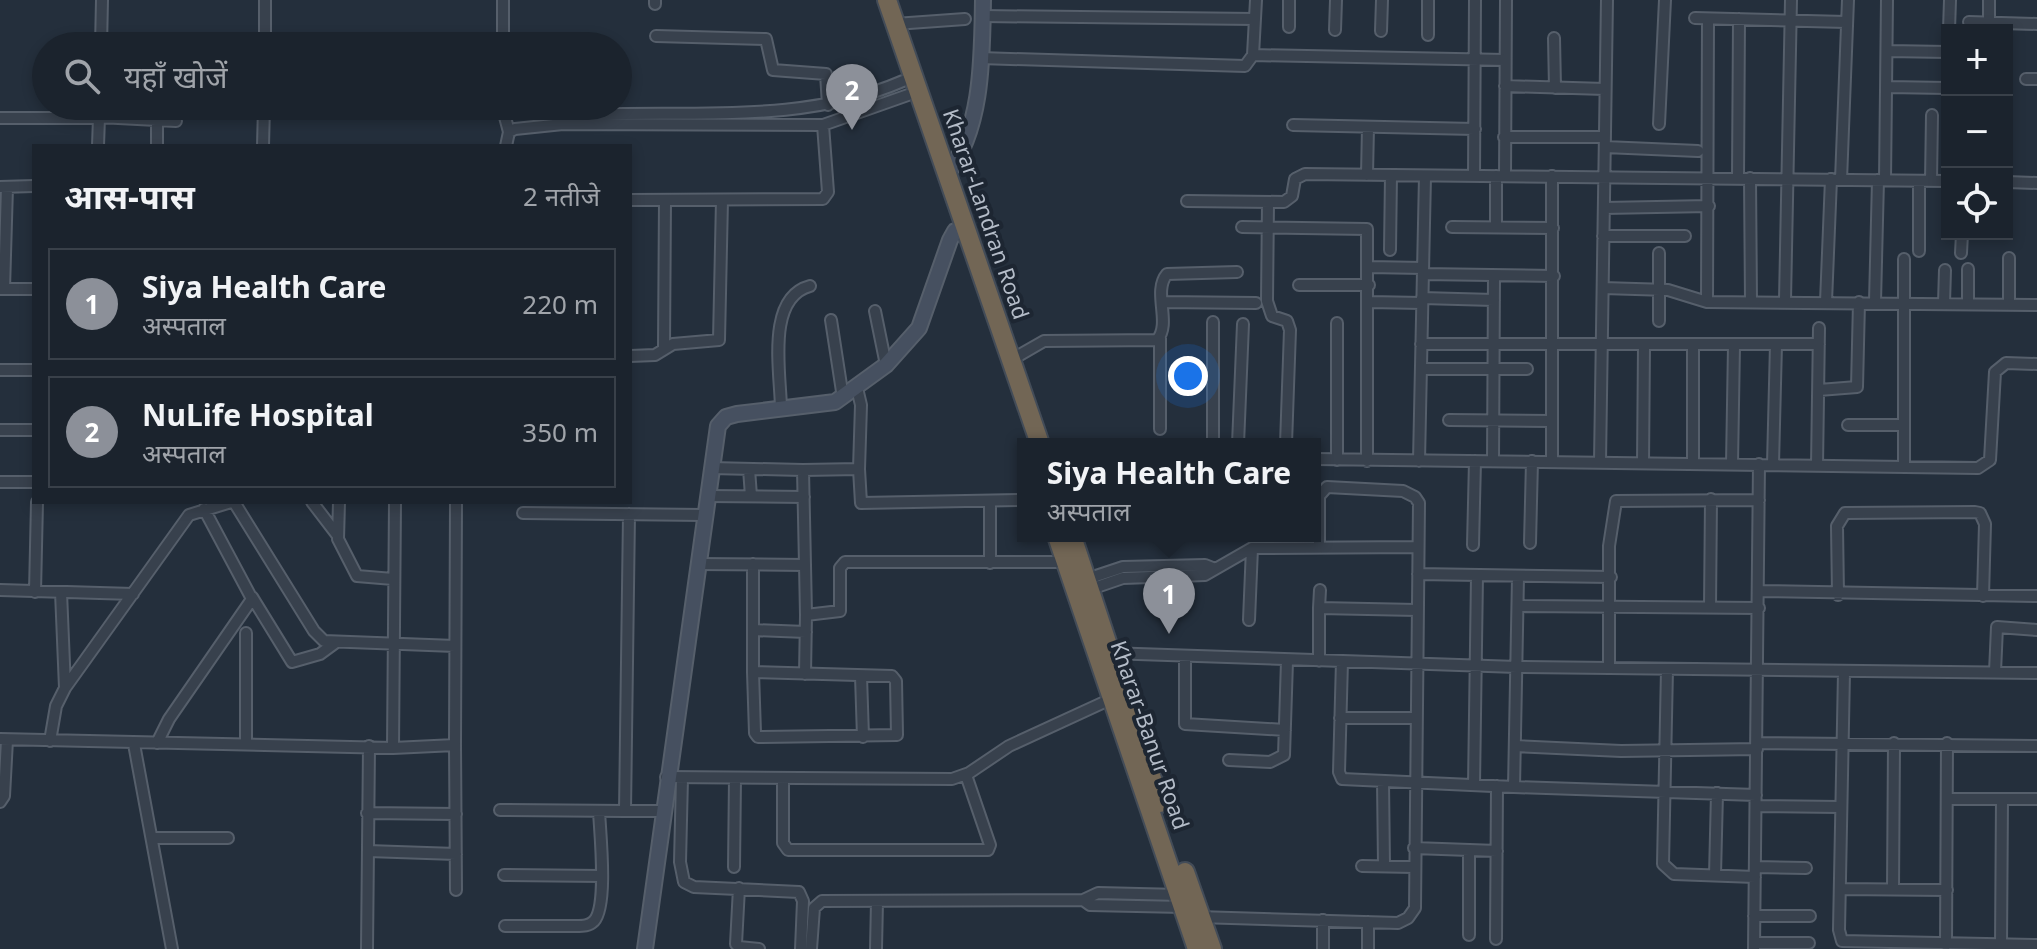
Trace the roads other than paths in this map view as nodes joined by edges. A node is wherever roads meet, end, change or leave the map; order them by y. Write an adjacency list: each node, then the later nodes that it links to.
1 (102, 0): 37 (street)
2 (265, 0): 38 (street)
3 (503, 0): 39 (street)
4 (876, 0): 54 (highway)
5 (887, 0): 31 (highway, Kharar-Landran Road)
6 (983, 0): 21 (street)
7 (1256, 0): 24 (street)
8 (1289, 0): 34 (street)
9 (1336, 0): 35 (street)
10 (1382, 0): 36 (street)
11 (1428, 0): 40 (street)
12 (1475, 0): 48 (street)
13 (1506, 0): 47 (street)
14 (1607, 0): 53 (street)
15 (1665, 0): 67 (street)
16 (1791, 0): 27 (street)
17 (1848, 0): 28 (street)
18 (1887, 0): 43 (street)
19 (1950, 0): 32 (street)
20 (1989, 0): 30 (street)
21 (983, 16): 24 (street); 46 (street)
22 (1695, 18): 25 (street)
23 (965, 19): 31 (street)
24 (1255, 19): 45 (street)
25 (1708, 19): 26 (street); 88 (street)
26 (1739, 19): 27 (street); 89 (street)
27 (1790, 19): 28 (street); 91 (street)
28 (1846, 22): 92 (street)
29 (1969, 22): 30 (street)
30 (1989, 22): 33 (street)
31 (895, 24): 54 (highway, Kharar-Landran Road)
32 (1949, 24)
33 (2037, 24)
34 (1289, 27)
35 (1335, 30)
36 (1381, 31)
37 (101, 32)
38 (265, 32)
39 (503, 32)
40 (1428, 35)
41 (656, 36): 55 (street)
42 (1554, 38): 51 (street)
43 (1888, 51): 44 (street); 50 (street)
44 (1941, 52)
45 (1253, 55): 46 (street); 48 (street)
46 (980, 58): 80 (street)
47 (1505, 60): 48 (street); 49 (street)
48 (1477, 61): 71 (street)
49 (1505, 86): 51 (street); 73 (street)
50 (1888, 87): 52 (street); 93 (street)
51 (1555, 88): 53 (street)
52 (1941, 88)
53 (1605, 89): 74 (street)
54 (912, 97): 55 (street); 68 (street); 80 (highway, Kharar-Landran Road); 113 (highway)
55 (828, 105): 56 (street)
56 (632, 114)
57 (1932, 115): 95 (street)
58 (32, 116): 59 (street)
59 (0, 118)
60 (100, 120): 75 (street)
61 (157, 120): 65 (street); 76 (street)
62 (264, 120): 77 (street)
63 (506, 120): 72 (street)
64 (566, 120): 66 (street)
65 (176, 121)
66 (563, 124): 68 (street); 72 (street)
67 (1659, 124)
68 (823, 125): 103 (street)
69 (1293, 125): 70 (street)
70 (1368, 127): 71 (street); 81 (street)
71 (1475, 129): 84 (street)
72 (509, 132): 78 (street)
73 (1504, 137): 74 (street); 85 (street)
74 (1605, 142): 79 (street); 87 (street)
75 (98, 144)
76 (157, 144)
77 (263, 144)
78 (506, 144)
79 (1698, 151)
80 (947, 174): 113 (highway, Kharar-Landran Road)
81 (1367, 175): 82 (street); 105 (street)
82 (1391, 175): 83 (street); 117 (street)
83 (1425, 176): 84 (street); 126 (street)
84 (1474, 176): 85 (street)
85 (1501, 176): 86 (street); 111 (street)
86 (1552, 176): 87 (street); 112 (street)
87 (1605, 177): 88 (street); 107 (street)
88 (1707, 177): 89 (street); 106 (street)
89 (1738, 178): 90 (street)
90 (1750, 178): 91 (street); 140 (street)
91 (1788, 178): 92 (street); 138 (street)
92 (1836, 179): 93 (street); 144 (street)
93 (1881, 180): 94 (street); 146 (street)
94 (1919, 181): 95 (street); 118 (street)
95 (1931, 181): 96 (street)
96 (1941, 181)
97 (2013, 182): 98 (street)
98 (2037, 183)
99 (32, 186): 100 (street)
100 (4, 187): 134 (street)
101 (632, 200): 102 (street)
102 (665, 200): 103 (street); 170 (street)
103 (722, 200): 170 (street)
104 (1187, 201): 105 (street)
105 (1268, 202): 109 (street)
106 (1709, 206): 107 (street); 143 (street)
107 (1604, 208): 114 (street)
108 (1242, 227): 109 (street)
109 (1268, 227): 123 (street); 196 (street)
110 (1452, 227): 111 (street)
111 (1496, 227): 112 (street)
112 (1553, 228): 129 (street)
113 (960, 229): 172 (highway, Kharar-Landran Road); 174 (street); 192 (highway)
114 (1603, 236): 115 (street); 133 (street)
115 (1685, 236)
116 (1962, 240): 120 (street)
117 (1390, 250)
118 (1919, 251)
119 (1659, 253): 136 (street)
120 (1961, 253)
121 (2009, 258): 151 (street)
122 (1904, 259): 147 (street)
123 (1369, 267): 126 (street); 131 (street)
124 (1968, 269): 150 (street)
125 (1945, 270): 149 (street)
126 (1423, 271): 128 (street); 139 (street)
127 (1237, 272): 141 (street)
128 (1494, 276): 129 (street); 137 (street)
129 (1554, 276): 166 (street)
130 (1299, 285): 131 (street)
131 (1369, 285): 142 (street)
132 (810, 286): 183 (street)
133 (1603, 288): 136 (street); 163 (street)
134 (2, 289): 135 (street)
135 (32, 289)
136 (1659, 289): 143 (street); 155 (street)
137 (1494, 300): 139 (street); 161 (street)
138 (1785, 300): 140 (street); 144 (street)
139 (1422, 301): 142 (street); 162 (street)
140 (1751, 301): 143 (street)
141 (1162, 302): 148 (street); 160 (street)
142 (1369, 302): 199 (street)
143 (1707, 302)
144 (1826, 302): 145 (street)
145 (1859, 302): 146 (street); 181 (street)
146 (1875, 302): 147 (street)
147 (1904, 302): 149 (street); 188 (street)
148 (1256, 303)
149 (1944, 303): 150 (street)
150 (1968, 303): 151 (street)
151 (2009, 304): 152 (street)
152 (2037, 305)
153 (875, 311): 174 (street)
154 (831, 320): 182 (street)
155 (1659, 321)
156 (1213, 322): 194 (street)
157 (1337, 323): 198 (street)
158 (1243, 324): 195 (street)
159 (1819, 328): 165 (street)
160 (1160, 338): 172 (street); 189 (street)
161 (1493, 343): 162 (street); 166 (street); 175 (street)
162 (1421, 344): 176 (street)
163 (1603, 344): 166 (street); 169 (street); 205 (street)
164 (1776, 344): 165 (street); 168 (street); 210 (street)
165 (1819, 344): 181 (street)
166 (1552, 345): 186 (street)
167 (1693, 345): 168 (street); 169 (street); 207 (street)
168 (1734, 345): 208 (street)
169 (1644, 346): 206 (street)
170 (664, 347): 171 (street)
171 (632, 356)
172 (1011, 360): 193 (highway, Kharar-Landran Road)
173 (2037, 364): 212 (street)
174 (886, 365): 180 (street)
175 (1494, 368): 176 (street); 177 (street); 185 (street)
176 (1421, 369): 200 (street)
177 (1527, 369)
178 (0, 370): 179 (street)
179 (32, 370)
180 (857, 388): 182 (street); 215 (street)
181 (1819, 390): 211 (street)
182 (843, 398): 183 (street)
183 (781, 410): 213 (street)
184 (1449, 420): 185 (street)
185 (1493, 420): 186 (street); 202 (street)
186 (1551, 421): 204 (street)
187 (1848, 425): 188 (street)
188 (1904, 425): 212 (street)
189 (1160, 429)
190 (0, 430): 191 (street)
191 (32, 430)
192 (1026, 438)
193 (1038, 438)
194 (1213, 438)
195 (1238, 438)
196 (1286, 438)
197 (1321, 459): 198 (street)
198 (1337, 460): 199 (street)
199 (1367, 461): 200 (street)
200 (1419, 461): 201 (street)
201 (1475, 461): 202 (street); 243 (street)
202 (1493, 461): 203 (street)
203 (1532, 461): 204 (street); 242 (street)
204 (1552, 461): 205 (street)
205 (1600, 462): 206 (street)
206 (1643, 463): 207 (street)
207 (1693, 464): 208 (street)
208 (1732, 464): 209 (street)
209 (1759, 464): 210 (street); 225 (street)
210 (1773, 464): 211 (street)
211 (1817, 466): 212 (street)
212 (1904, 467)
213 (711, 468): 214 (street); 220 (street)
214 (749, 469): 216 (street); 221 (street)
215 (859, 469): 216 (street); 226 (street)
216 (803, 470): 222 (street)
217 (0, 482): 218 (street)
218 (32, 482)
219 (1321, 494): 245 (street)
220 (707, 496): 221 (street); 237 (street)
221 (751, 496): 222 (street)
222 (804, 497): 251 (street)
223 (1711, 499): 225 (street); 255 (street); 271 (street)
224 (1017, 500): 226 (street)
225 (1759, 500): 260 (street)
226 (990, 501): 248 (street)
227 (37, 504): 261 (street)
228 (224, 504): 234 (street)
229 (233, 504): 280 (street)
230 (314, 504): 238 (street)
231 (339, 504): 238 (street)
232 (395, 504): 256 (street)
233 (456, 504): 282 (street)
234 (204, 509): 263 (street); 267 (street)
235 (523, 513): 236 (street)
236 (629, 514): 237 (street); 342 (street)
237 (704, 515): 249 (street)
238 (338, 536): 256 (street)
239 (1059, 542): 247 (highway, Kharar-Banur Road)
240 (1074, 542): 257 (highway)
241 (1319, 542): 244 (street)
242 (1530, 543)
243 (1473, 545)
244 (1319, 547): 245 (street); 246 (street)
245 (1418, 547): 252 (street)
246 (1252, 548): 257 (street); 275 (street)
247 (1064, 562): 248 (street); 283 (highway, Kharar-Banur Road)
248 (990, 563): 274 (street)
249 (697, 564): 250 (street); 323 (street)
250 (753, 564): 251 (street); 276 (street)
251 (805, 565): 274 (street)
252 (1418, 574): 253 (street); 273 (street)
253 (1477, 576): 254 (street); 289 (street)
254 (1518, 577): 255 (street); 268 (street)
255 (1611, 577): 269 (street)
256 (393, 579): 281 (street)
257 (1089, 584): 283 (highway)
258 (0, 590): 261 (street)
259 (1320, 590): 270 (street)
260 (1760, 591): 264 (street); 272 (street)
261 (35, 592): 262 (street)
262 (61, 592): 263 (street); 300 (street)
263 (133, 594): 300 (street)
264 (1838, 595): 265 (street); 265 (street)
265 (1983, 596): 266 (street)
266 (2037, 596)
267 (252, 597): 280 (street); 309 (street)
268 (1519, 606): 269 (street); 290 (street)
269 (1610, 607): 271 (street); 291 (street)
270 (1319, 608): 273 (street); 286 (street)
271 (1710, 608): 272 (street)
272 (1759, 608): 294 (street)
273 (1417, 610): 288 (street)
274 (806, 615): 278 (street)
275 (1249, 620)
276 (753, 630): 278 (street); 293 (street)
277 (2037, 630): 296 (street)
278 (806, 632): 298 (street)
279 (246, 633): 310 (street)
280 (335, 643): 281 (street)
281 (393, 645): 282 (street); 319 (street)
282 (455, 646): 314 (street)
283 (1106, 654): 284 (street); 301 (highway, Kharar-Banur Road); 368 (highway)
284 (1185, 657): 285 (street); 304 (street)
285 (1287, 661): 286 (street); 304 (street)
286 (1319, 661): 287 (street)
287 (1342, 661): 288 (street); 302 (street)
288 (1416, 663): 289 (street); 303 (street)
289 (1476, 665): 290 (street); 329 (street)
290 (1517, 667): 291 (street); 316 (street)
291 (1609, 668): 292 (street)
292 (1667, 669): 294 (street); 320 (street)
293 (753, 672): 298 (street); 305 (street)
294 (1757, 672): 295 (street); 317 (street)
295 (1844, 672): 296 (street); 308 (street)
296 (1995, 672): 297 (street)
297 (2037, 673)
298 (805, 674): 299 (street)
299 (861, 676): 305 (street); 305 (street)
300 (65, 688): 307 (street)
301 (1111, 699): 322 (street); 368 (highway, Kharar-Banur Road)
302 (1340, 718): 303 (street); 327 (street)
303 (1416, 718): 328 (street)
304 (1285, 730): 321 (street)
305 (863, 737)
306 (4, 740): 307 (street); 338 (street)
307 (50, 741): 313 (street)
308 (1842, 742): 311 (street); 317 (street); 339 (street)
309 (157, 743): 310 (street); 313 (street)
310 (246, 743): 315 (street)
311 (1894, 743): 312 (street); 364 (street)
312 (1947, 743): 318 (street); 334 (street)
313 (134, 744): 346 (street)
314 (455, 745): 319 (street); 345 (street)
315 (369, 746): 319 (street); 344 (street)
316 (1515, 746): 320 (street); 331 (street)
317 (1757, 746): 320 (street); 337 (street)
318 (2037, 746)
319 (393, 748)
320 (1664, 751): 332 (street)
321 (1229, 760)
322 (966, 775): 326 (street); 326 (street)
323 (666, 777): 324 (street); 343 (street)
324 (682, 778): 325 (street); 362 (street)
325 (735, 778): 326 (street); 355 (street)
326 (783, 779)
327 (1383, 781): 328 (street); 354 (street)
328 (1414, 781): 329 (street); 348 (street)
329 (1474, 785): 330 (street)
330 (1497, 786): 331 (street); 351 (street)
331 (1514, 787): 332 (street)
332 (1662, 792): 333 (street); 360 (street)
333 (1717, 793): 337 (street); 360 (street)
334 (1948, 799): 335 (street); 366 (street)
335 (2002, 799): 336 (street); 378 (street)
336 (2037, 799)
337 (1756, 800): 339 (street); 358 (street)
338 (0, 802)
339 (1839, 807): 363 (street)
340 (500, 810): 341 (street)
341 (599, 811): 342 (street); 361 (street)
342 (625, 811): 343 (street)
343 (662, 811): 383 (street)
344 (367, 813): 345 (street); 350 (street)
345 (456, 814): 352 (street)
346 (153, 838): 347 (street); 381 (street)
347 (228, 838)
348 (1414, 848): 349 (street); 356 (street)
349 (1469, 850): 351 (street); 374 (street)
350 (368, 851): 352 (street); 382 (street)
351 (1497, 851): 375 (street)
352 (456, 854): 365 (street)
353 (1362, 866): 354 (street)
354 (1384, 866): 356 (street)
355 (734, 867)
356 (1414, 867): 372 (street)
357 (1806, 868): 358 (street)
358 (1755, 872): 360 (street); 369 (street)
359 (504, 875): 361 (street)
360 (1715, 875)
361 (601, 876): 373 (street)
362 (739, 888): 384 (street); 385 (street)
363 (1840, 889): 364 (street); 377 (street)
364 (1893, 889): 366 (street)
365 (456, 890)
366 (1947, 890): 377 (street)
367 (877, 901): 368 (street); 386 (street); 387 (street)
368 (1188, 910): 371 (street); 388 (highway, Kharar-Banur Road); 389 (highway)
369 (1754, 916): 370 (street); 380 (street)
370 (1810, 916)
371 (1323, 920): 372 (street); 390 (street)
372 (1368, 922): 391 (street)
373 (505, 926)
374 (1469, 935)
375 (1496, 939)
376 (1809, 943): 380 (street)
377 (1946, 945): 378 (street)
378 (2001, 945): 379 (street)
379 (2037, 945)
380 (1754, 946)
381 (172, 949)
382 (367, 949)
383 (645, 949)
384 (759, 949)
385 (801, 949)
386 (811, 949)
387 (876, 949)
388 (1197, 949)
389 (1212, 949)
390 (1323, 949)
391 (1368, 949)

